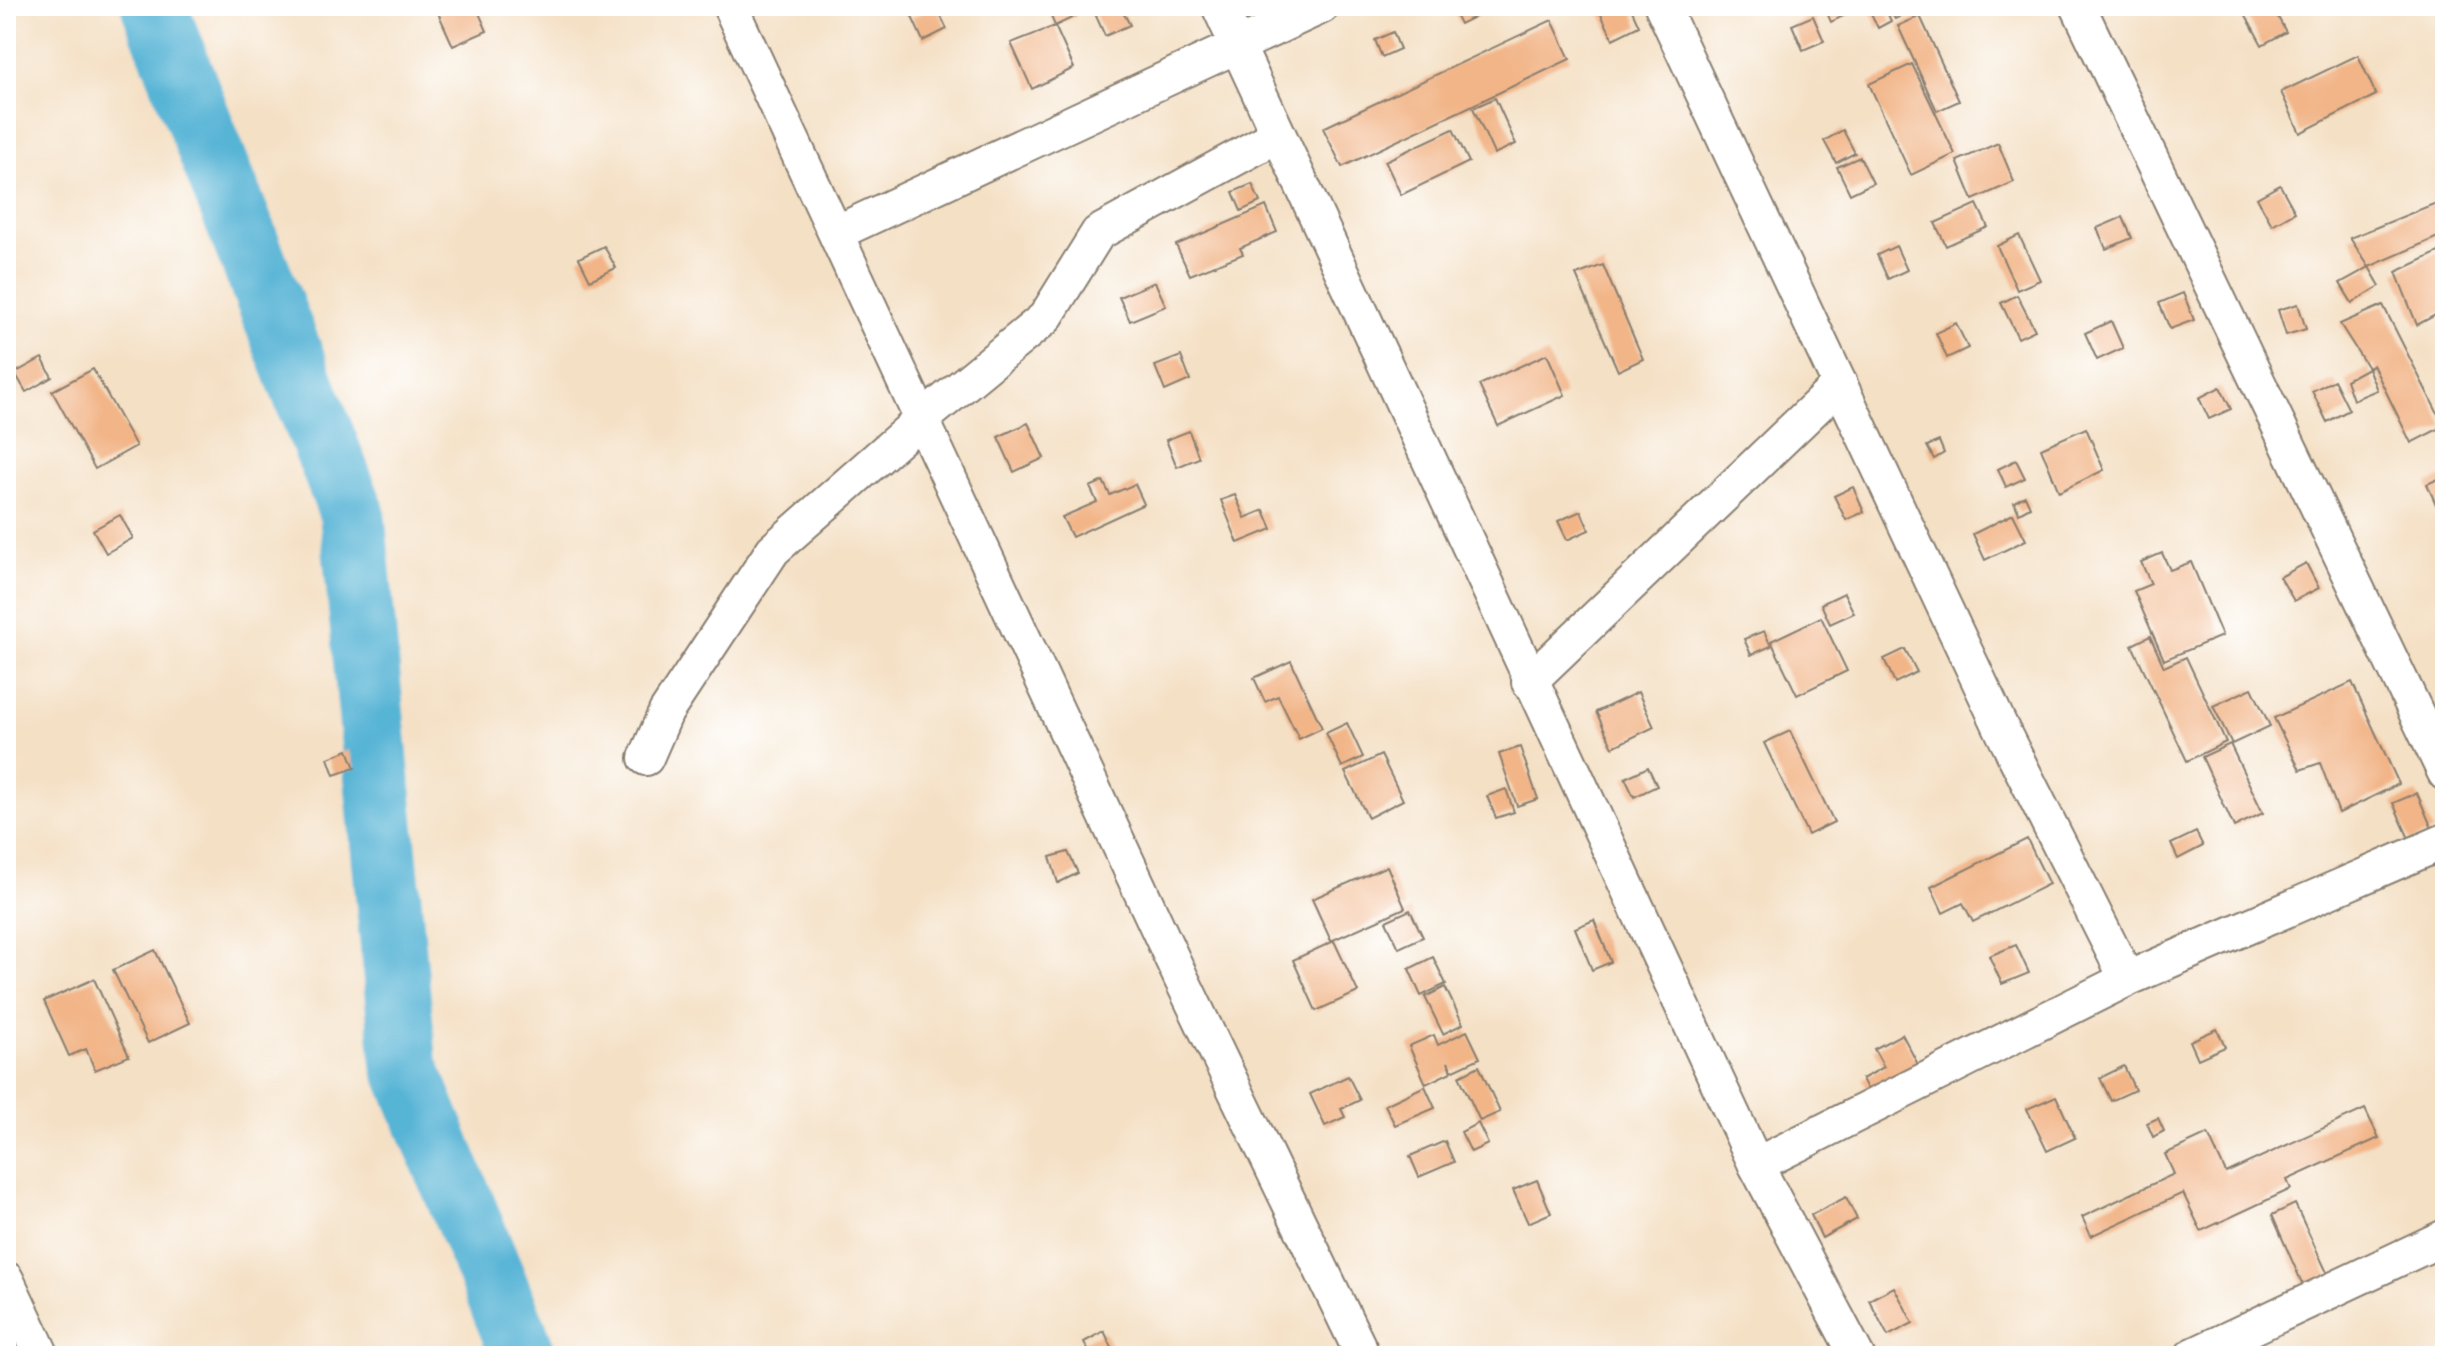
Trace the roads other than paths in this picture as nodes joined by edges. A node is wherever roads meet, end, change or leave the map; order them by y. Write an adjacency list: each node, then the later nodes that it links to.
1 (730, 6): 8 (street)
2 (1219, 6): 6 (street)
3 (1322, 6): 6 (street)
4 (1662, 6): 9 (street)
5 (2078, 6): 13 (street)
6 (1237, 45): 7 (street); 8 (street)
7 (1278, 135): 10 (street); 11 (street)
8 (836, 233): 10 (street)
9 (1840, 384): 11 (street); 15 (street)
10 (922, 419): 12 (street); 20 (street)
11 (1529, 682): 16 (street)
12 (646, 758)
13 (2445, 773)
14 (2445, 841): 15 (street)
15 (2127, 979): 16 (street)
16 (1756, 1165): 21 (street)
17 (2445, 1237): 22 (street)
18 (6, 1279): 19 (street)
19 (42, 1356)
20 (1363, 1356)
21 (1857, 1356)
22 (2192, 1356)

